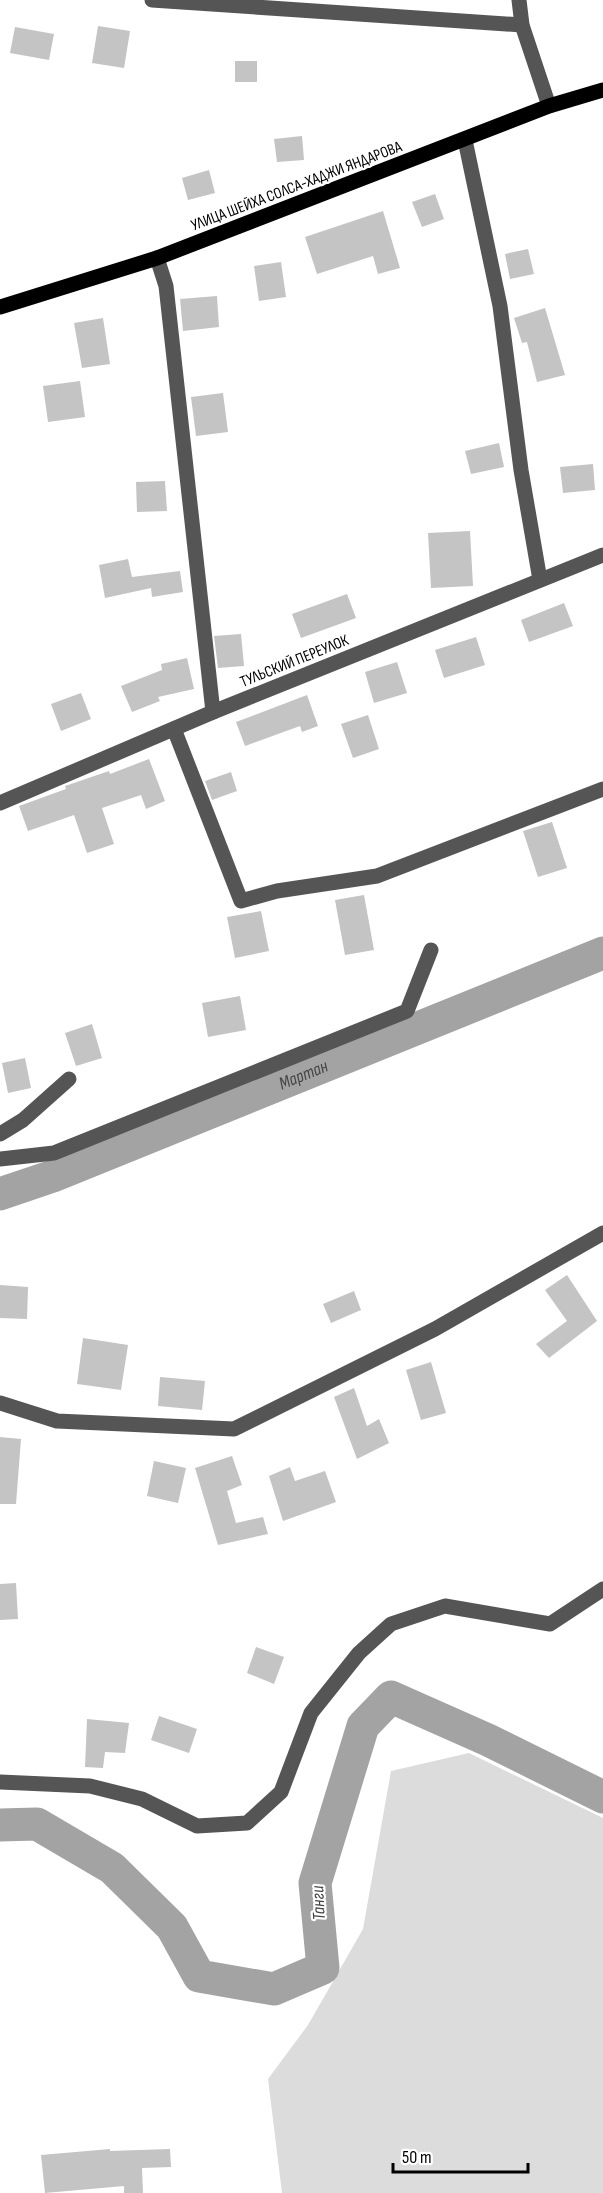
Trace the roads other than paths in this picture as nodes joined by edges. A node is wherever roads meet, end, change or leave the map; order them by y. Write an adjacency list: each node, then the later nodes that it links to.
1 (152, 0): 3 (street)
2 (519, 0): 4 (street)
3 (171, 1): 4 (street)
4 (522, 25): 6 (street)
5 (603, 90): 6 (main road, УЛИЦА ШЕЙХА СОЛСА-ХАДЖИ ЯНДАРОВА)
6 (549, 106): 7 (main road, УЛИЦА ШЕЙХА СОЛСА-ХАДЖИ ЯНДАРОВА)
7 (465, 140): 8 (main road, УЛИЦА ШЕЙХА СОЛСА-ХАДЖИ ЯНДАРОВА); 11 (street)
8 (158, 258): 9 (main road, УЛИЦА ШЕЙХА СОЛСА-ХАДЖИ ЯНДАРОВА); 12 (street)
9 (0, 307)
10 (603, 555): 11 (street, ТУЛЬСКИЙ ПЕРЕУЛОК)
11 (540, 580): 12 (street, ТУЛЬСКИЙ ПЕРЕУЛОК)
12 (213, 712): 13 (street, ТУЛЬСКИЙ ПЕРЕУЛОК)
13 (174, 729): 14 (street); 15 (street, ТУЛЬСКИЙ ПЕРЕУЛОК)
14 (603, 789)
15 (0, 803)
16 (431, 950): 19 (street)
17 (69, 1079): 18 (street)
18 (0, 1134)
19 (0, 1159)
20 (603, 1233): 21 (street)
21 (0, 1403)
22 (603, 1589): 23 (street)
23 (0, 1782)

